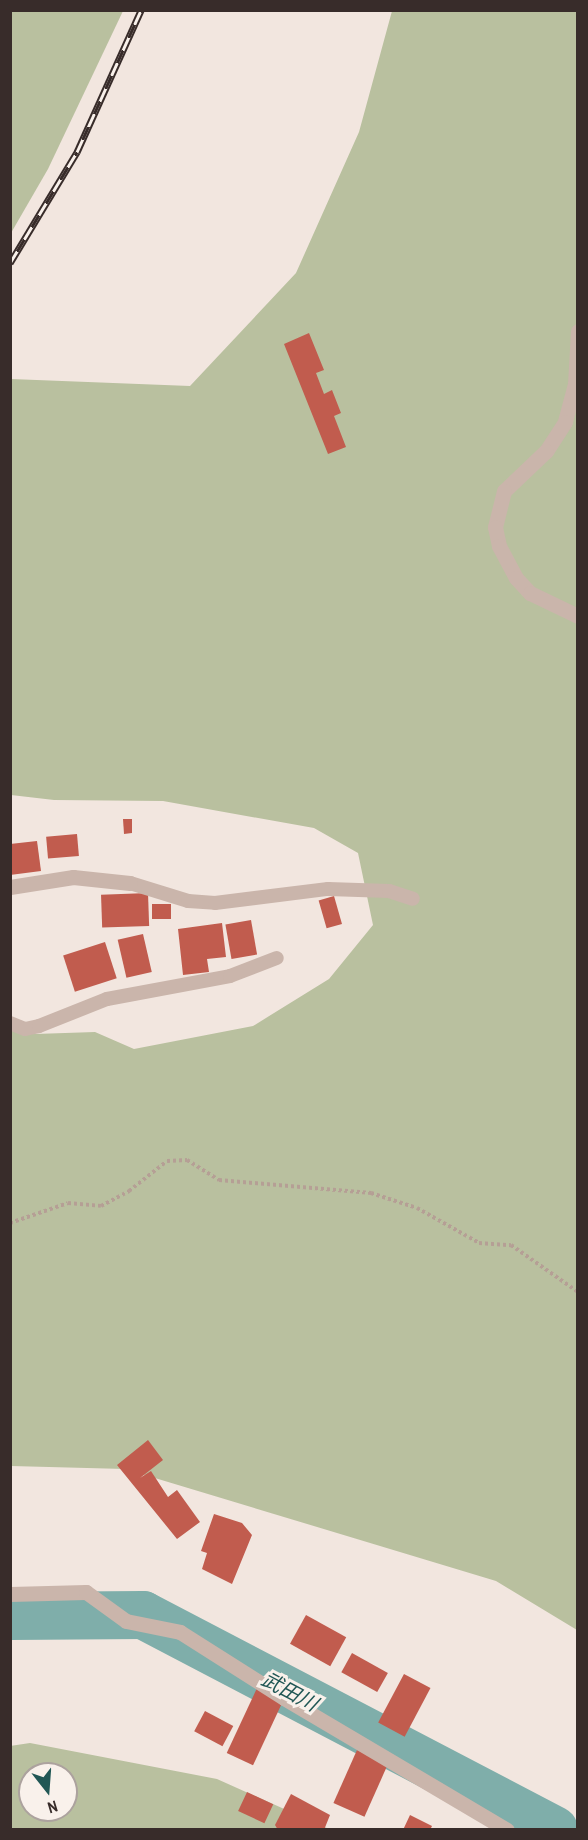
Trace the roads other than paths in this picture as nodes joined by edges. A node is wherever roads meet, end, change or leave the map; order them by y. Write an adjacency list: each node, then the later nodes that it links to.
1 (578, 331): 2 (street)
2 (578, 616)
3 (130, 883): 4 (street); 5 (lane)
4 (10, 887)
5 (413, 899)
6 (277, 958): 7 (lane)
7 (10, 1023)
8 (10, 1594): 9 (street)
9 (507, 1830)

